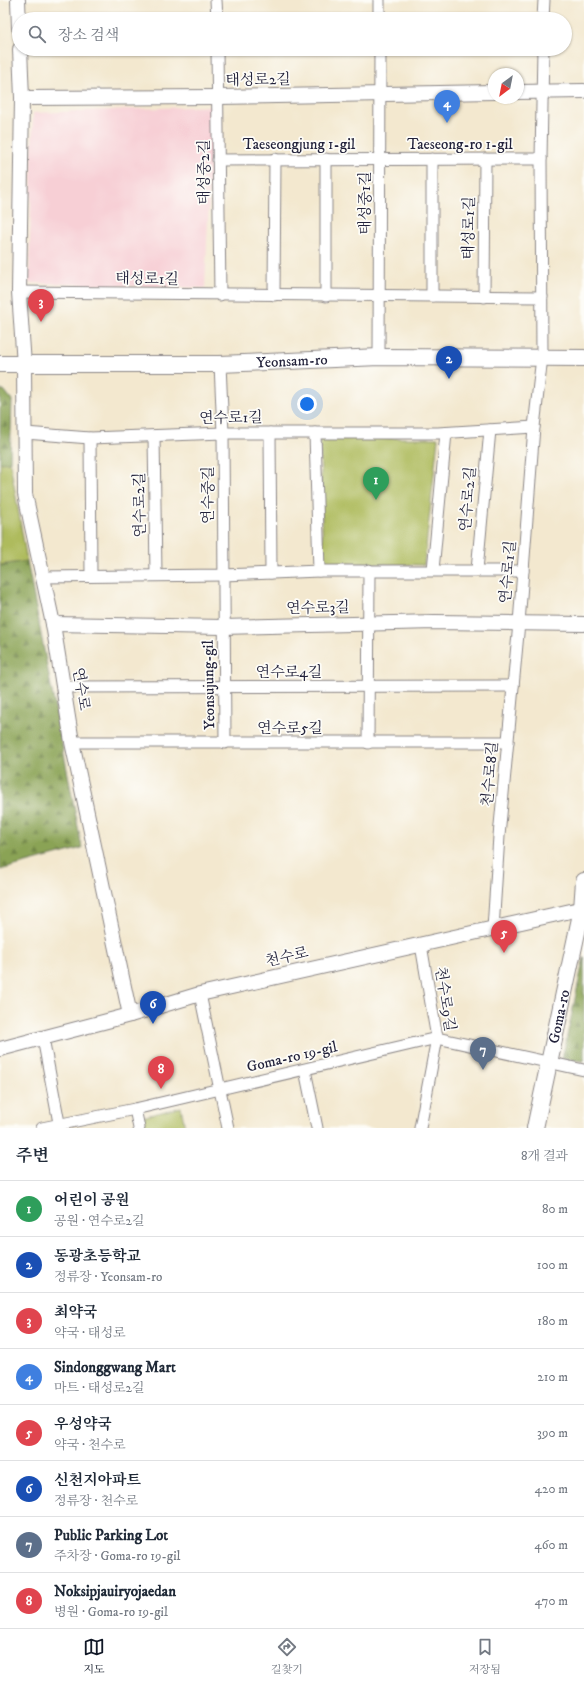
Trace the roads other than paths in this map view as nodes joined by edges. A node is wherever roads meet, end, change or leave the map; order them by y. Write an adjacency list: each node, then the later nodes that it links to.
1 (18, 0): 5 (street)
2 (216, 0): 6 (street)
3 (379, 0): 7 (street)
4 (544, 0): 8 (street)
5 (18, 12)
6 (216, 12)
7 (379, 12)
8 (544, 12)
9 (20, 56): 19 (street, 연수로)
10 (217, 56): 18 (street, 태성중2길)
11 (380, 56): 17 (street, 태성중1길)
12 (543, 56): 13 (street)
13 (541, 91): 14 (street); 16 (street); 26 (street)
14 (584, 91)
15 (488, 92): 17 (street, 태성로2길)
16 (524, 92)
17 (381, 94): 18 (street, 태성로2길); 22 (street, 태성중1길)
18 (219, 97): 19 (street, 태성로2길); 25 (street, 태성중2길)
19 (22, 98): 27 (street, 연수로)
20 (275, 159): 21 (street, Taeseongjung 1-gil); 25 (street, Taeseongjung 1-gil); 29 (street)
21 (326, 159): 22 (street, Taeseongjung 1-gil); 30 (street)
22 (380, 159): 23 (street, Taeseong-ro 1-gil); 31 (street, 태성중1길)
23 (432, 159): 24 (street, Taeseong-ro 1-gil); 32 (street)
24 (485, 159): 26 (street, Taeseong-ro 1-gil); 33 (street, 태성로1길)
25 (218, 160): 28 (street, 태성중2길)
26 (541, 160): 34 (street)
27 (19, 292): 28 (street, 태성로1길); 40 (street, 연수로)
28 (220, 295): 29 (street, 태성로1길)
29 (274, 295): 30 (street, 태성로1길)
30 (326, 296): 31 (street, 태성로1길)
31 (380, 296): 32 (street, 태성로1길); 35 (street, 태성중1길)
32 (432, 296): 33 (street, 태성로1길)
33 (484, 297): 34 (street, 태성로1길)
34 (542, 297): 36 (street)
35 (379, 357): 36 (main road, Yeonsam-ro); 39 (main road, Yeonsam-ro)
36 (542, 357): 37 (main road, Yeonsam-ro); 41 (street, 연수로1길)
37 (584, 358)
38 (0, 364): 40 (main road, Yeonsam-ro)
39 (220, 364): 40 (main road, Yeonsam-ro); 44 (street, 연수중길)
40 (24, 365): 43 (street, 연수로)
41 (534, 427): 42 (street, 연수로1길); 54 (street, 연수로1길)
42 (490, 430): 47 (street, 연수로1길); 52 (street, 연수로2길)
43 (25, 433): 49 (street, 연수로1길); 59 (street, 연수로)
44 (223, 433): 45 (street, 연수로1길); 48 (street, 연수로1길); 58 (street, 연수중길)
45 (270, 433): 46 (street, 연수로1길); 55 (street)
46 (314, 433): 47 (street, 연수로1길); 53 (street)
47 (446, 433): 51 (street, 연수로2길)
48 (154, 436): 49 (street, 연수로1길); 57 (street, 연수로2길)
49 (90, 438): 56 (street)
50 (369, 570): 51 (street); 53 (street); 62 (street)
51 (433, 570): 52 (street)
52 (477, 570): 54 (street)
53 (319, 571): 55 (street)
54 (523, 571): 60 (street, 연수로1길)
55 (271, 573): 58 (street)
56 (91, 575): 57 (street); 59 (street)
57 (156, 575): 58 (street)
58 (223, 575): 64 (street, 연수중길)
59 (43, 577): 61 (street, 연수로)
60 (519, 622): 62 (street, 연수로3길); 63 (street, 연수로3길); 66 (street, 천수로8길)
61 (53, 624): 64 (street, 연수로3길); 67 (street, 연수로)
62 (368, 624): 64 (street, 연수로3길); 65 (street)
63 (584, 624)
64 (223, 627): 68 (street, Yeonsujung-gil)
65 (368, 686): 66 (street, 연수로4길); 68 (street, 연수로4길); 70 (street)
66 (513, 686): 71 (street, 천수로8길)
67 (64, 687): 68 (street, 연수로4길); 69 (street, 연수로)
68 (224, 687): 72 (street, Yeonsujung-gil)
69 (72, 742): 72 (street, 연수로5길); 78 (street, 연수로)
70 (368, 742): 71 (street, 연수로5길); 72 (street, 연수로5길)
71 (508, 742): 75 (street, 천수로8길)
72 (225, 743)
73 (584, 881): 74 (main road, Goma-ro)
74 (583, 908): 75 (street, 천수로); 82 (main road, Goma-ro)
75 (493, 929): 76 (street, 천수로)
76 (421, 945): 77 (street, 천수로); 80 (street, 천수로9길)
77 (200, 994): 78 (street, 천수로); 85 (street)
78 (130, 1015): 79 (street, 천수로)
79 (43, 1038): 81 (street, 천수로); 87 (street)
80 (437, 1038): 82 (street, Goma-ro 19-gil); 83 (street, Goma-ro 19-gil); 92 (street, 천수로9길)
81 (0, 1049)
82 (549, 1062): 84 (street, Goma-ro 19-gil); 93 (main road, Goma-ro)
83 (305, 1070): 85 (street, Goma-ro 19-gil); 91 (street)
84 (584, 1070)
85 (220, 1089): 86 (street, Goma-ro 19-gil); 90 (street)
86 (135, 1109): 87 (street, Goma-ro 19-gil); 89 (street)
87 (59, 1126): 88 (street, Goma-ro 19-gil)
88 (42, 1128)
89 (139, 1128)
90 (228, 1128)
91 (317, 1128)
92 (420, 1128)
93 (535, 1128)

